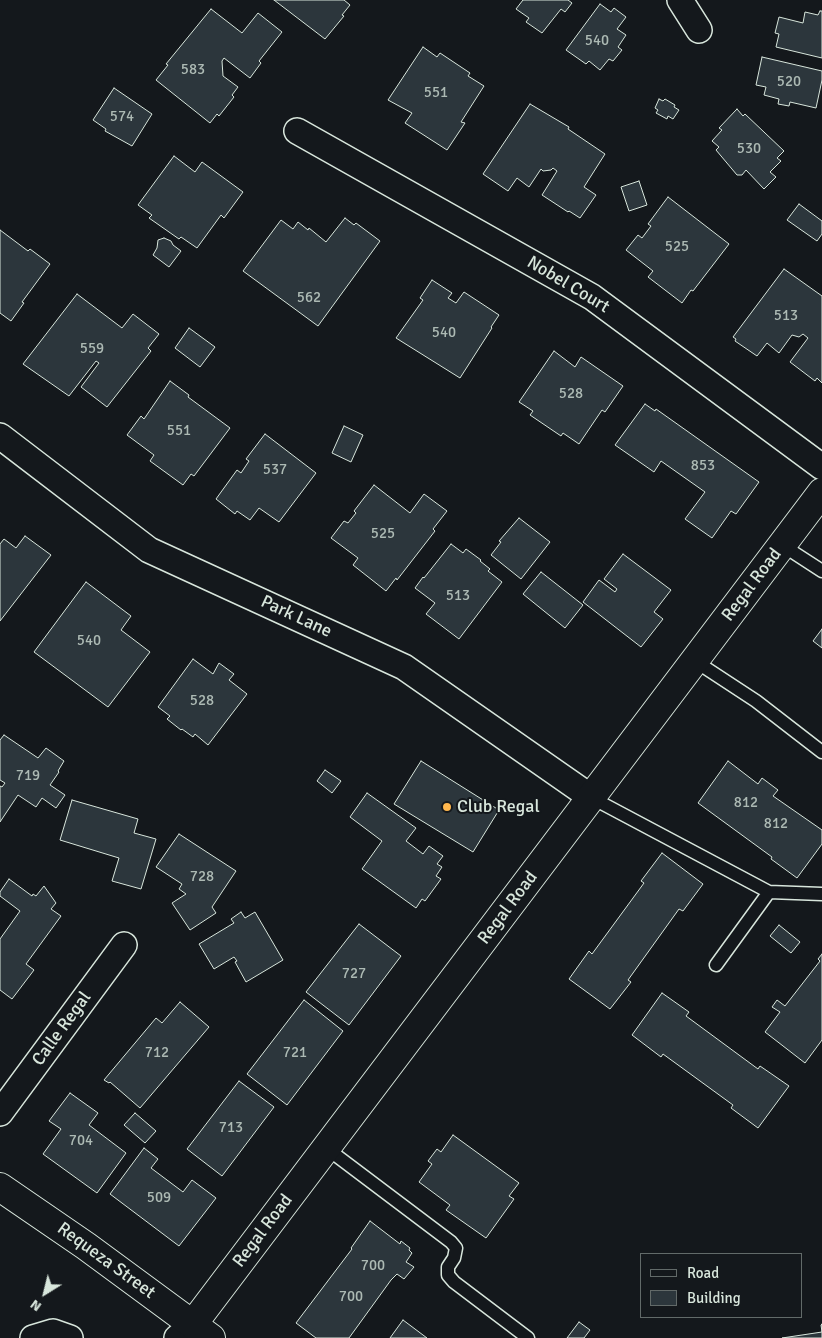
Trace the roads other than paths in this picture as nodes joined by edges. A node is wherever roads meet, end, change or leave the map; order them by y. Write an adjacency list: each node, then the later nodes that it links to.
1 (680, 0): 2 (street)
2 (699, 30)
3 (297, 130): 5 (street, Nobel Court)
4 (0, 436): 11 (street, Park Lane)
5 (822, 467)
6 (822, 492): 7 (street, Regal Road)
7 (782, 545): 8 (lane); 9 (street, Regal Road)
8 (822, 571)
9 (695, 660): 10 (lane); 11 (street, Regal Road)
10 (822, 752)
11 (592, 798): 12 (lane); 17 (street, Regal Road)
12 (769, 892): 13 (lane); 15 (lane)
13 (822, 894)
14 (124, 945): 16 (street, Calle Regal)
15 (716, 964)
16 (0, 1113)
17 (326, 1147): 19 (street, Regal Road); 22 (lane)
18 (0, 1187): 19 (street, Requeza Street)
19 (194, 1333)
20 (33, 1338): 21 (street)
21 (70, 1338)
22 (528, 1338)

